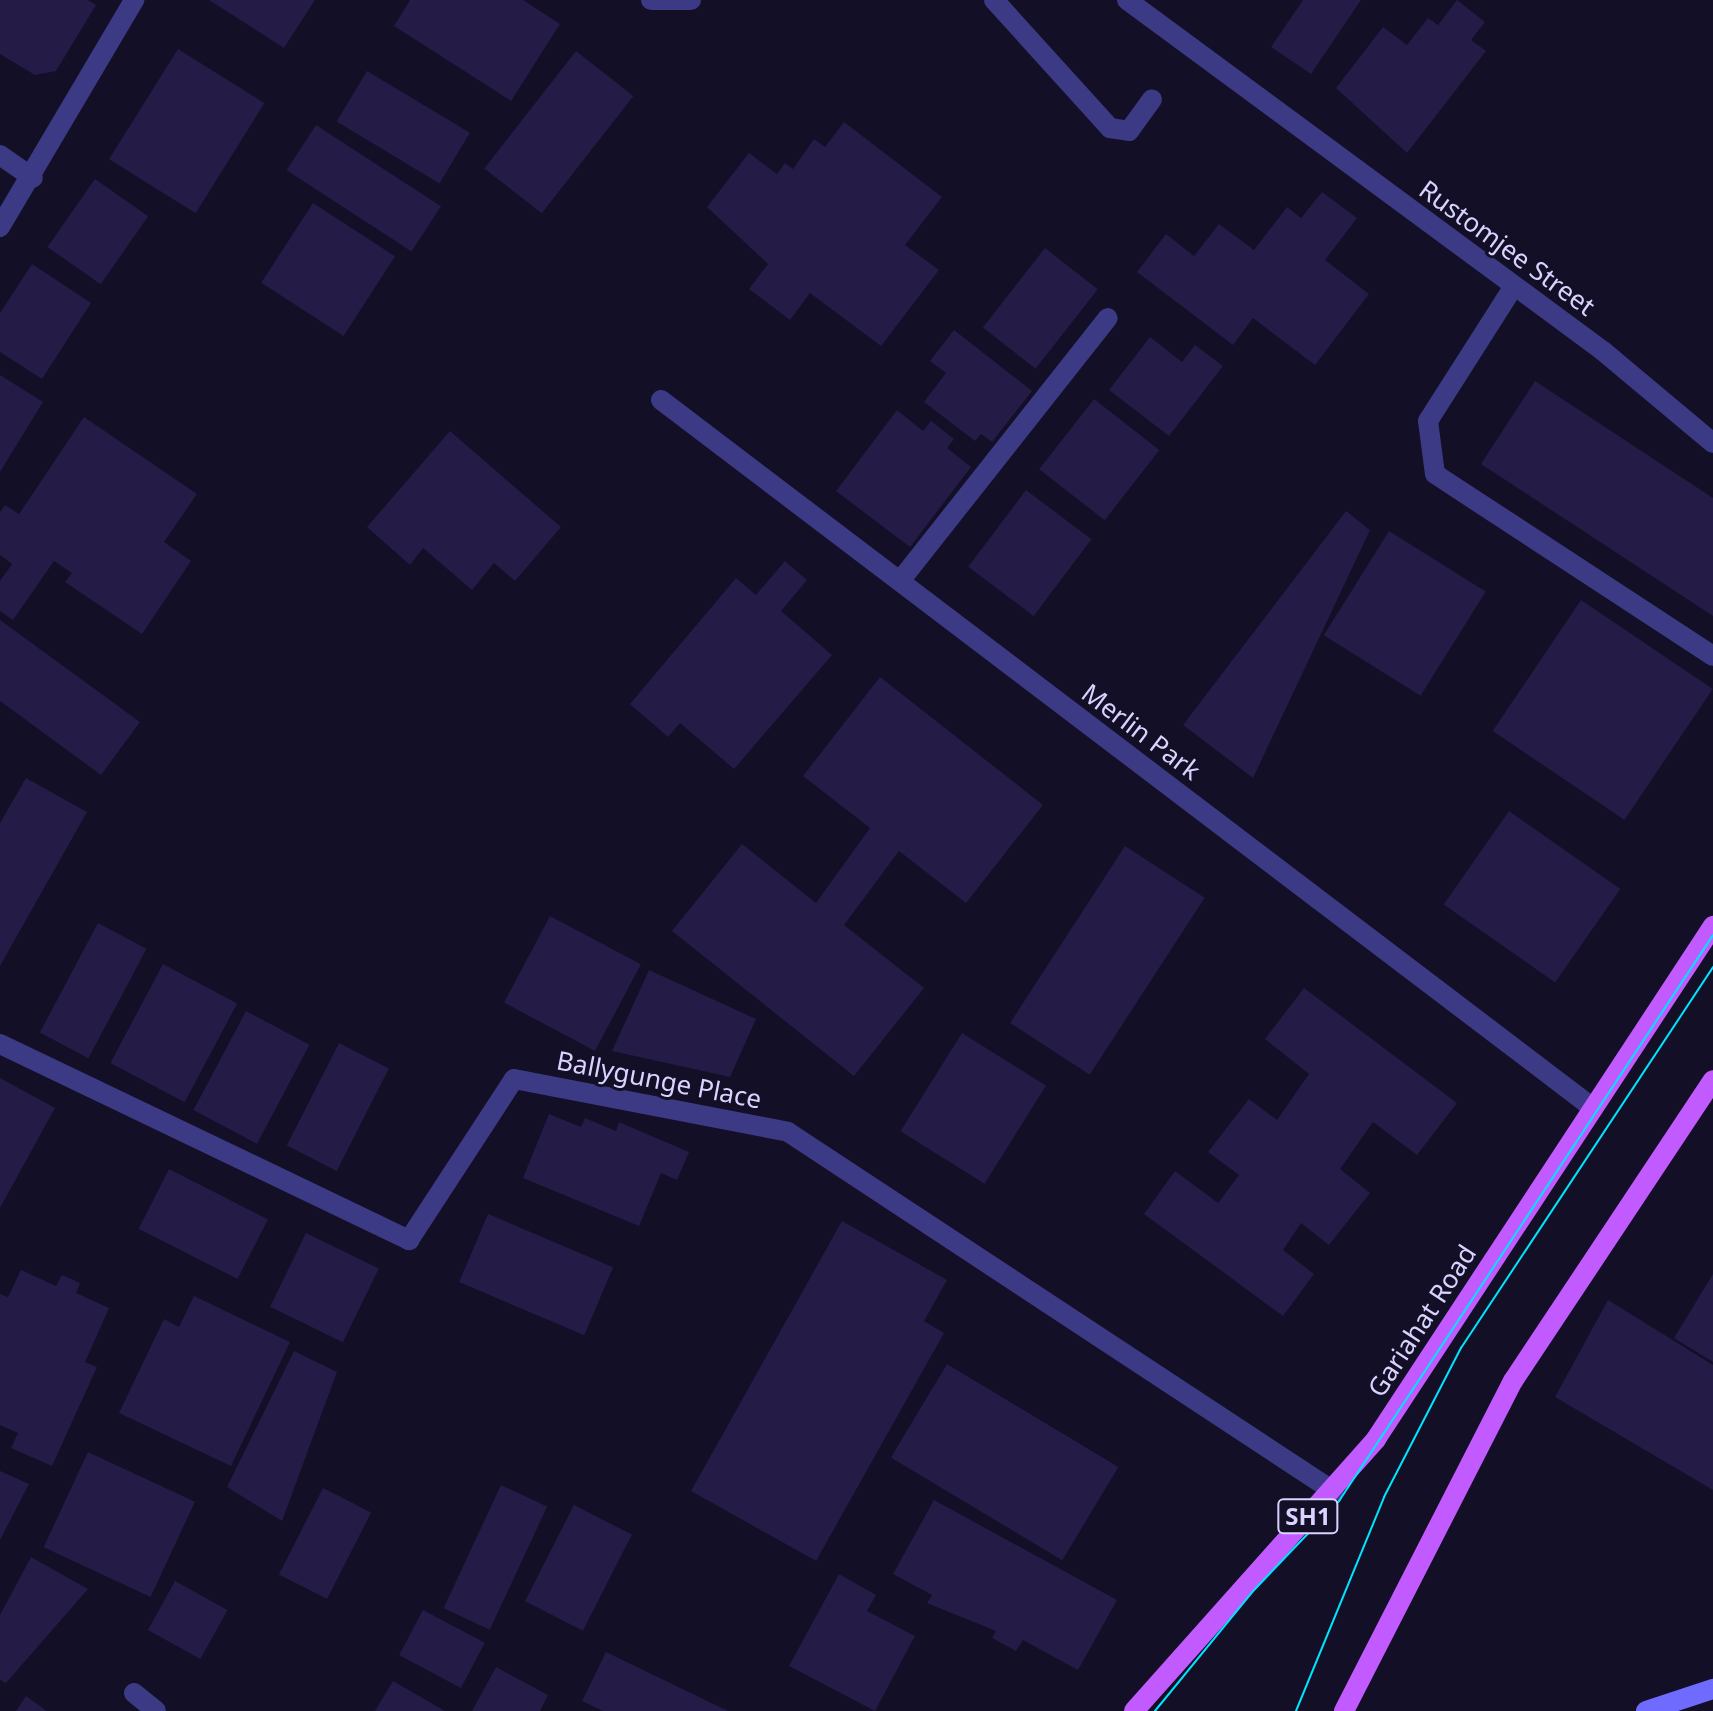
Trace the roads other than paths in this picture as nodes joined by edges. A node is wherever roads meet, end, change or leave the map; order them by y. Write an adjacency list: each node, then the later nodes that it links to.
1 (134, 0): 8 (street)
2 (651, 0): 3 (street)
3 (691, 0)
4 (994, 0): 6 (street)
5 (1127, 0): 10 (street, Rustomjee Street)
6 (1152, 99)
7 (0, 155): 8 (street)
8 (33, 178): 9 (street)
9 (0, 227)
10 (1514, 286): 13 (street, Rustomjee Street); 15 (street)
11 (1108, 318): 14 (street)
12 (661, 400): 14 (street, Merlin Park)
13 (1713, 443)
14 (900, 581): 19 (street, Merlin Park)
15 (1713, 656)
16 (1713, 926): 19 (main road, Gariahat Road / SH1)
17 (0, 1044): 20 (street, Ballygunge Place)
18 (1713, 1080): 25 (main road)
19 (1589, 1105): 20 (main road, Gariahat Road / SH1)
20 (1333, 1491): 24 (main road, Gariahat Road / SH1)
21 (1713, 1689): 26 (main road)
22 (134, 1693): 23 (street)
23 (156, 1711)
24 (1134, 1711)
25 (1344, 1711)
26 (1646, 1711)

